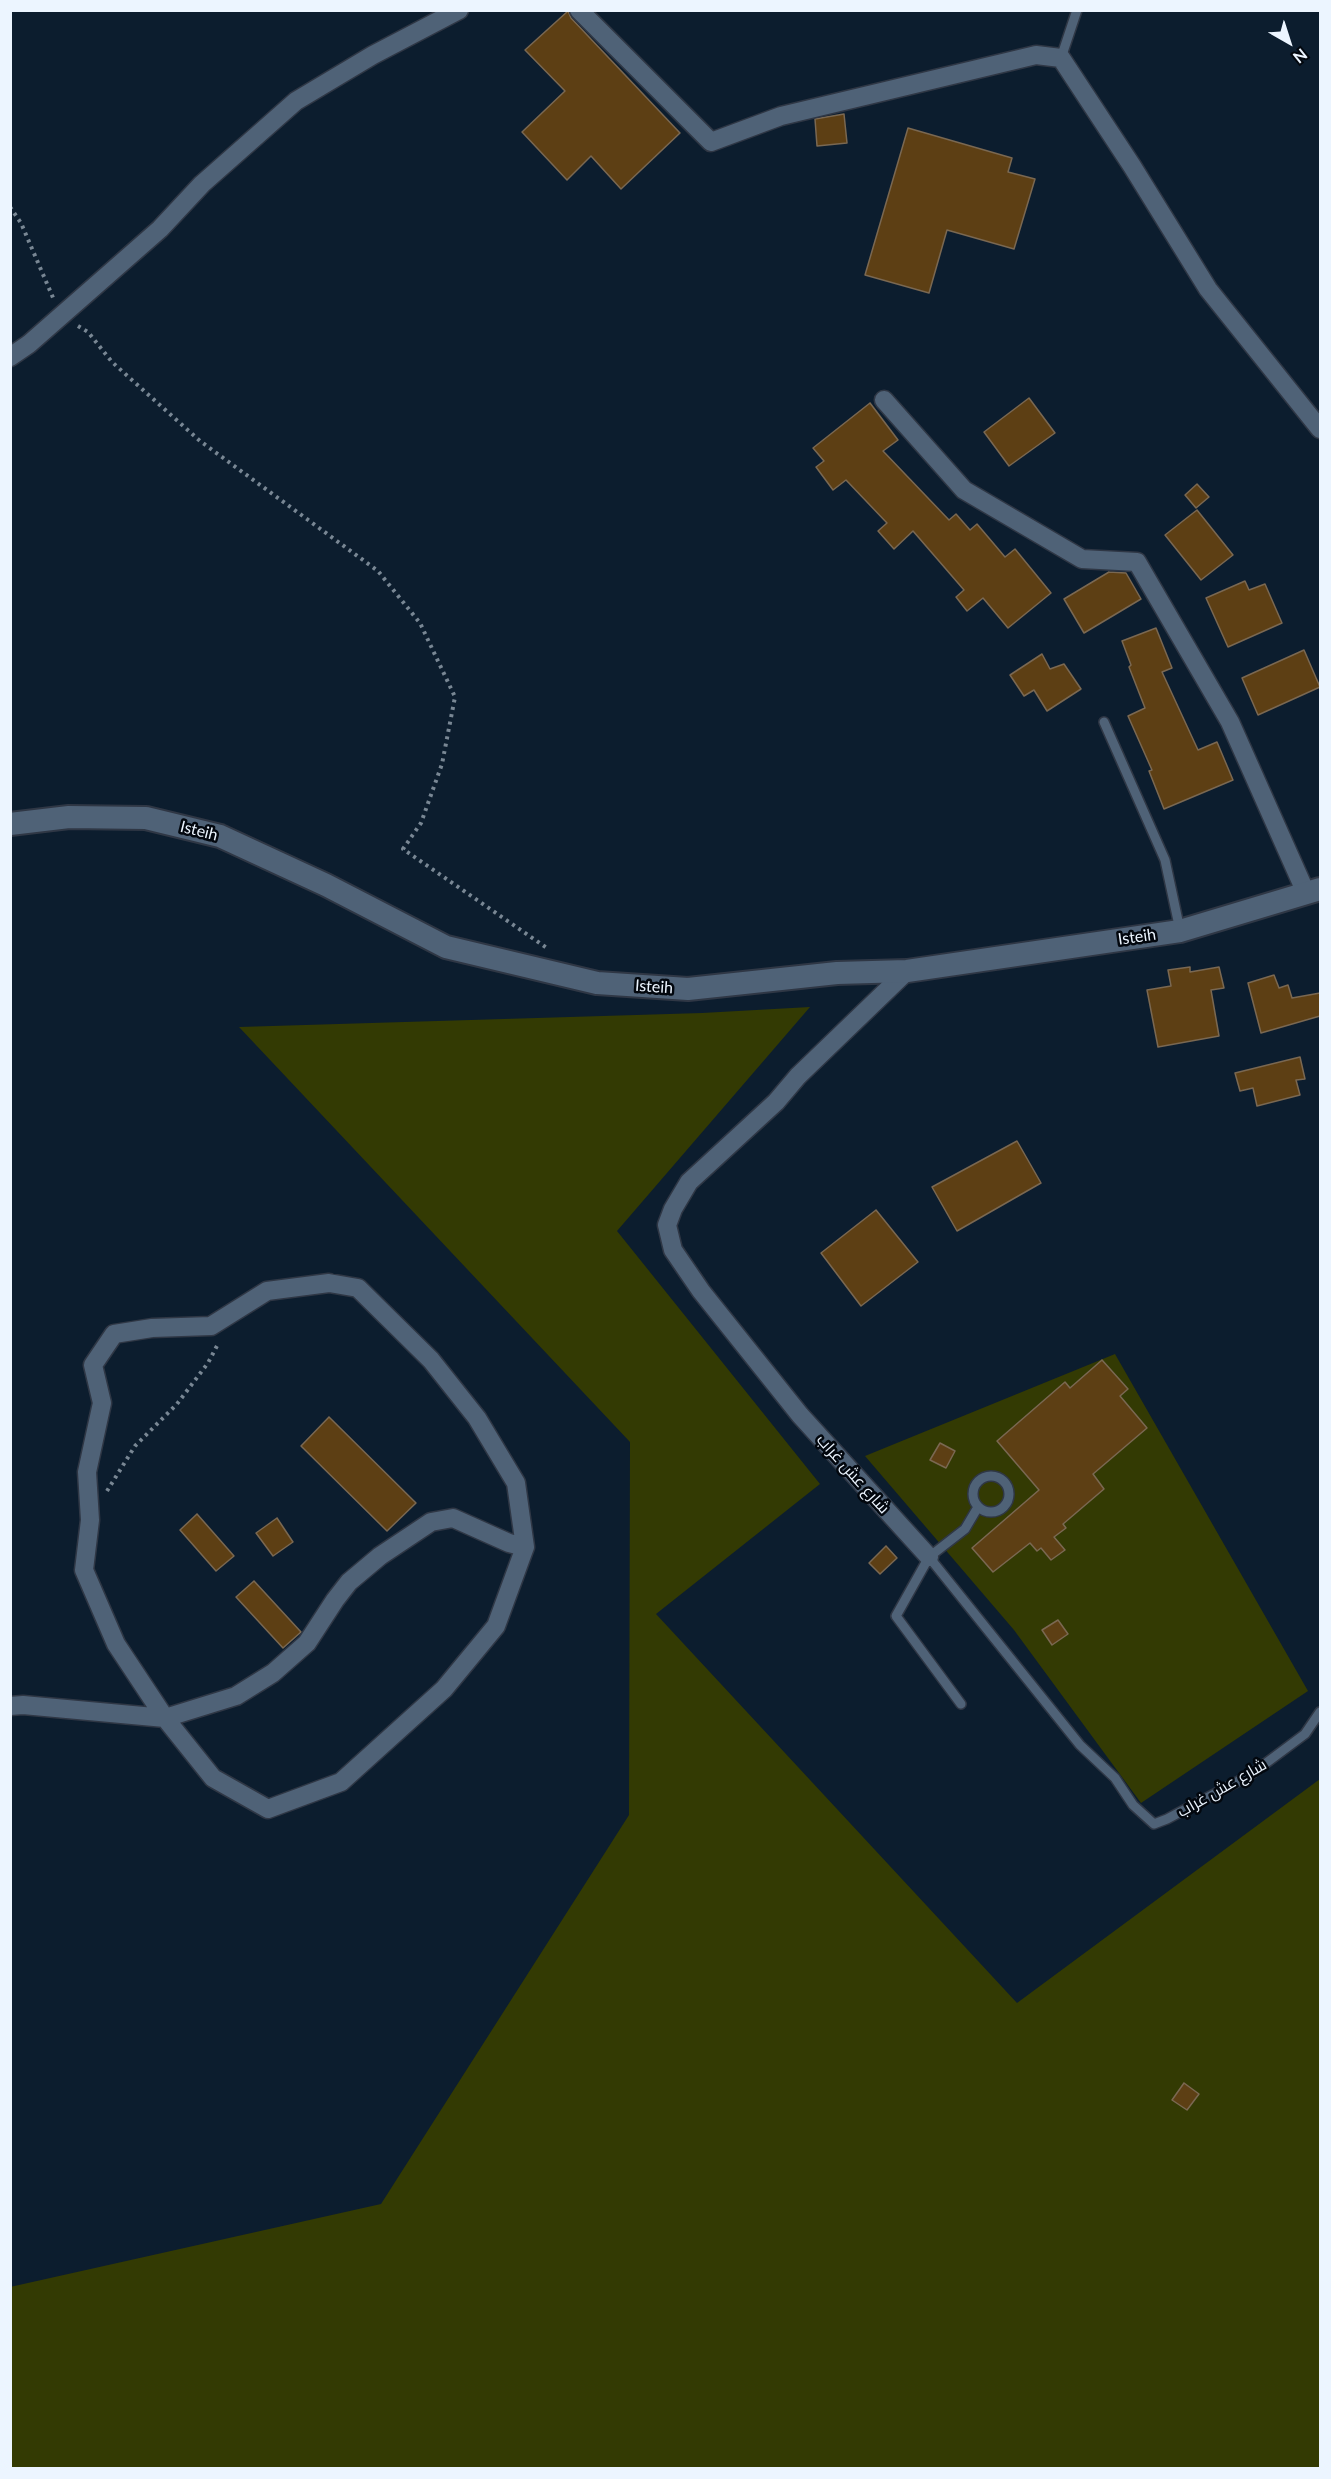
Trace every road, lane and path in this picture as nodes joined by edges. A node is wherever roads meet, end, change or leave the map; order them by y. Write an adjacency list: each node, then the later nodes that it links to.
1 (459, 10): 6 (street)
2 (579, 10): 4 (street)
3 (1077, 10): 4 (lane)
4 (1061, 58): 9 (street)
5 (10, 207): 6 (path)
6 (60, 315): 7 (street); 14 (path)
7 (10, 357)
8 (884, 400): 12 (street)
9 (1320, 429)
10 (1104, 722): 13 (lane)
11 (10, 824): 15 (street, Isteih)
12 (1313, 891): 13 (street, Isteih)
13 (1180, 931): 15 (street, Isteih)
14 (549, 949)
15 (907, 971): 20 (street, شارع عش غراب)
16 (222, 1337): 18 (path)
17 (978, 1507): 17 (lane); 20 (lane)
18 (90, 1520): 19 (street); 24 (street)
19 (525, 1547): 24 (street); 24 (street)
20 (929, 1557): 21 (lane); 23 (lane, شارع عش غراب)
21 (962, 1704)
22 (10, 1706): 24 (street)
23 (1320, 1712)
24 (165, 1718)

